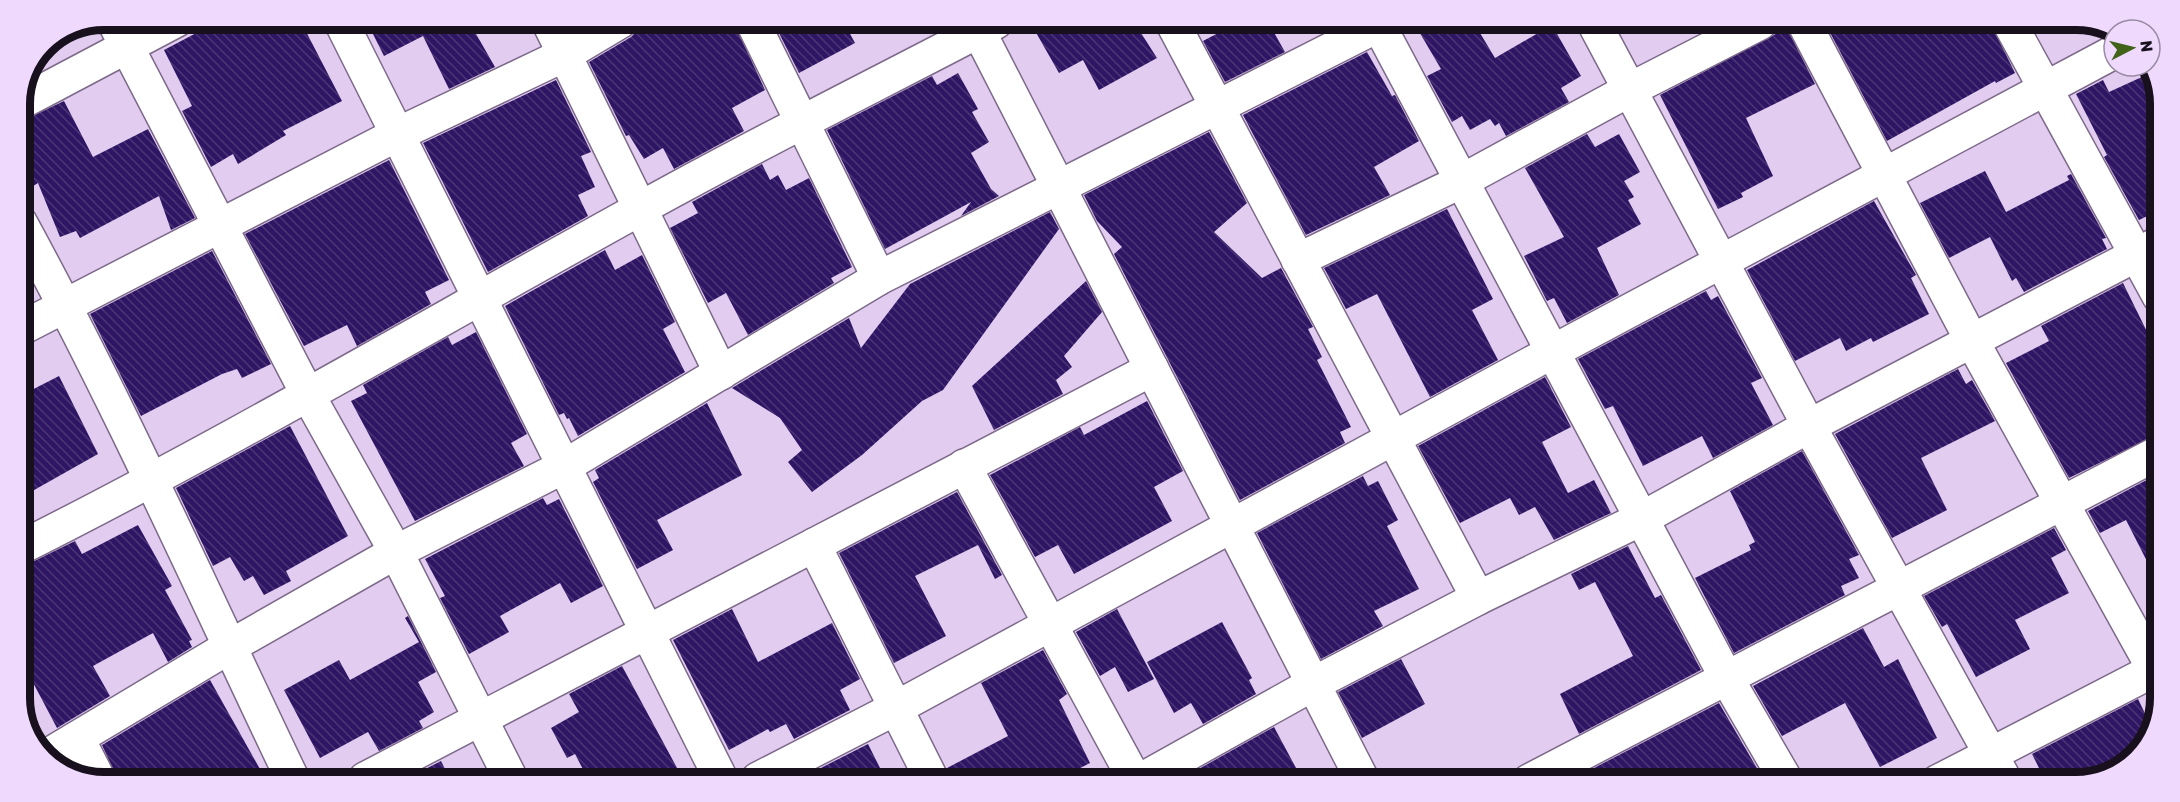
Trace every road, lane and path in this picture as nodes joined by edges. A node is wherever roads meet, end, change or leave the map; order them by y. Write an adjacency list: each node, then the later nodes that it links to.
1 (345, 30): 22 (street)
2 (552, 30): 15 (street)
3 (606, 30): 15 (street)
4 (757, 30): 21 (street)
5 (973, 30): 21 (street)
6 (985, 30): 25 (street)
7 (1177, 30): 20 (street)
8 (1368, 30): 20 (street)
9 (1383, 30): 24 (street)
10 (1598, 30): 17 (street)
11 (1746, 30): 17 (street)
12 (1808, 30): 23 (street)
13 (2013, 30): 18 (street)
14 (119, 33): 19 (street); 27 (street)
15 (564, 55): 22 (street); 26 (street)
16 (2102, 59): 18 (street)
17 (1631, 89): 24 (street); 31 (street)
18 (2046, 89): 23 (street); 29 (street)
19 (31, 96)
20 (1218, 107): 25 (street); 30 (street)
21 (802, 120): 26 (street); 32 (street)
22 (396, 135): 27 (street); 33 (street)
23 (1884, 176): 31 (street); 36 (street)
24 (1460, 182): 30 (street); 37 (street)
25 (1058, 188): 32 (street); 38 (street)
26 (640, 208): 33 (street); 39 (street)
27 (222, 225): 34 (street); 40 (street)
28 (30, 240): 34 (street)
29 (2148, 249): 36 (street)
30 (1298, 260): 42 (street)
31 (1723, 262): 37 (street); 41 (street)
32 (879, 278): 39 (street)
33 (481, 296): 40 (street); 44 (street)
34 (65, 305): 35 (street); 46 (street)
35 (30, 324)
36 (1972, 341): 41 (street); 47 (street)
37 (1552, 352): 42 (street); 48 (street)
38 (1152, 369): 45 (street); 49 (street)
39 (721, 373): 44 (street)
40 (308, 395): 46 (street); 52 (street)
41 (1809, 426): 48 (street); 53 (street)
42 (1394, 440): 49 (street); 54 (street)
43 (2150, 457): 47 (street)
44 (565, 466): 52 (street); 56 (street)
45 (964, 466): 51 (street); 55 (street)
46 (152, 482): 50 (street); 57 (street)
47 (2063, 503): 53 (street); 58 (street)
48 (1641, 519): 54 (street); 60 (street)
49 (1233, 526): 55 (street); 61 (street)
50 (30, 543)
51 (814, 545): 56 (street); 62 (street)
52 (396, 552): 57 (street); 63 (street)
53 (1899, 587): 60 (street); 66 (street)
54 (1478, 598): 61 (street)
55 (1051, 625): 62 (street); 75 (street)
56 (648, 632): 63 (street); 72 (street)
57 (229, 646): 64 (street); 69 (street)
58 (2150, 660)
59 (2150, 674): 66 (street)
60 (1726, 677): 67 (street); 78 (street)
61 (1313, 684): 76 (street); 77 (street)
62 (896, 708): 73 (street); 74 (street)
63 (479, 719): 70 (street); 71 (street)
64 (78, 739): 65 (street); 68 (street)
65 (54, 752)
66 (1991, 754): 79 (street); 80 (street)
67 (1576, 770)
68 (94, 771)
69 (289, 772)
70 (377, 772)
71 (507, 772)
72 (718, 772)
73 (772, 772)
74 (928, 772)
75 (1131, 772)
76 (1155, 772)
77 (1358, 772)
78 (1781, 772)
79 (1957, 772)
80 (2001, 772)

